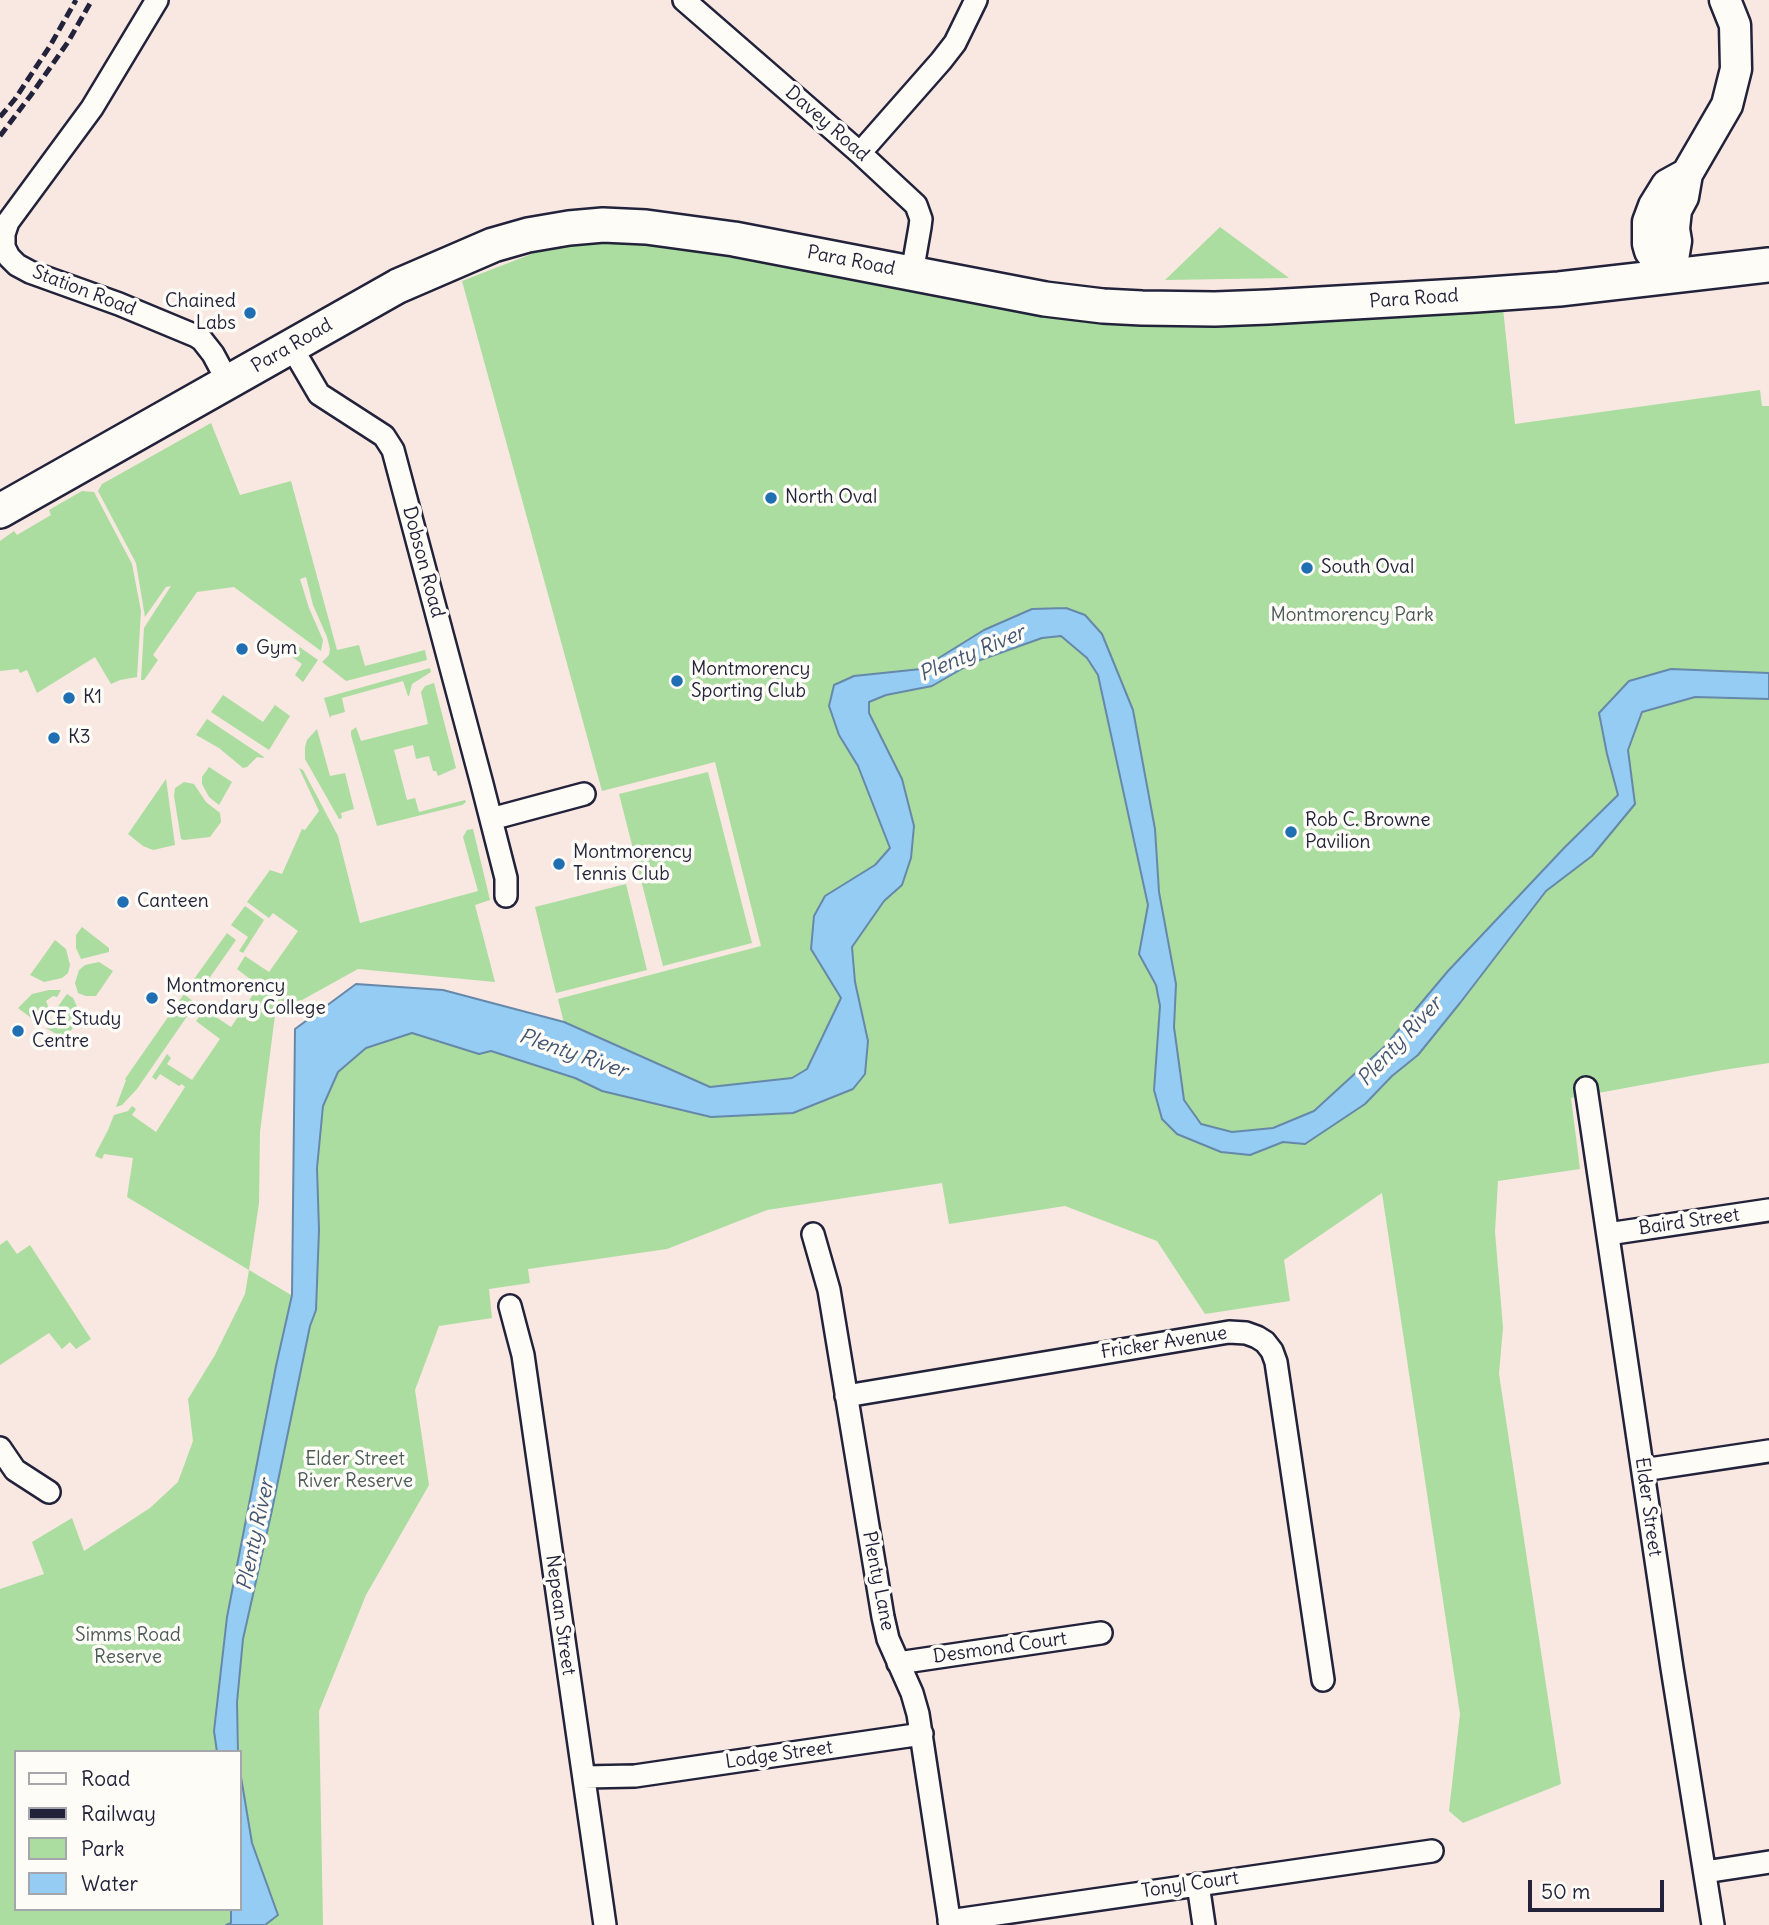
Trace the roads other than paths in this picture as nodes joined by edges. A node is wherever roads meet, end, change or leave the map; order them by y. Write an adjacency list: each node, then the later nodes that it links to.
1 (157, 0): 10 (street, Station Road)
2 (684, 0): 5 (street, Davey Road)
3 (976, 0): 5 (street)
4 (1726, 0): 8 (street)
5 (860, 153): 7 (street, Davey Road)
6 (1769, 265): 8 (main road, Para Road)
7 (912, 274): 8 (main road, Para Road); 9 (main road, Para Road)
8 (1670, 277)
9 (291, 346): 10 (main road, Para Road); 13 (street, Dobson Road)
10 (228, 382): 11 (main road, Para Road)
11 (0, 511)
12 (584, 794): 13 (street)
13 (491, 819): 14 (street, Dobson Road)
14 (506, 897)
15 (1586, 1088): 18 (street, Elder Street)
16 (1769, 1210): 18 (street, Baird Street)
17 (813, 1234): 20 (street, Plenty Lane)
18 (1608, 1234): 23 (street, Elder Street)
19 (510, 1306): 29 (street, Nepean Street)
20 (846, 1396): 26 (street, Plenty Lane); 27 (street, Fricker Avenue)
21 (0, 1448): 24 (street)
22 (1769, 1451): 23 (street)
23 (1643, 1470): 32 (street, Elder Street)
24 (49, 1492)
25 (1101, 1633): 26 (street, Desmond Court)
26 (898, 1663): 28 (street, Plenty Lane)
27 (1323, 1680)
28 (922, 1734): 29 (street, Lodge Street); 34 (street, Plenty Lane)
29 (585, 1784): 35 (street, Nepean Street)
30 (1432, 1851): 33 (street, Tonyl Court)
31 (1769, 1862): 32 (street)
32 (1705, 1872): 37 (street, Elder Street)
33 (1198, 1884): 34 (street, Tonyl Court); 36 (street)
34 (950, 1923)
35 (605, 1925)
36 (1205, 1925)
37 (1713, 1925)

